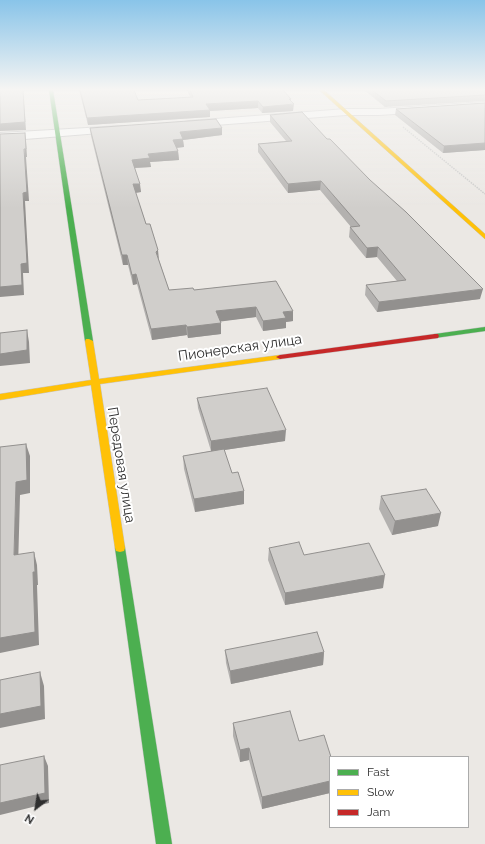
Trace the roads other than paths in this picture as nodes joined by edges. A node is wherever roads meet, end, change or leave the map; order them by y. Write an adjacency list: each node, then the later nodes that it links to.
1 (56, 129): 4 (street, Передовая улица)
2 (109, 129): 4 (street)
3 (365, 129): 6 (street)
4 (57, 133): 5 (street); 8 (street, Передовая улица)
5 (0, 137)
6 (485, 238)
7 (485, 329): 8 (street, Пионерская улица)
8 (95, 382): 9 (street, Пионерская улица); 10 (street, Передовая улица)
9 (0, 397)
10 (164, 844)

